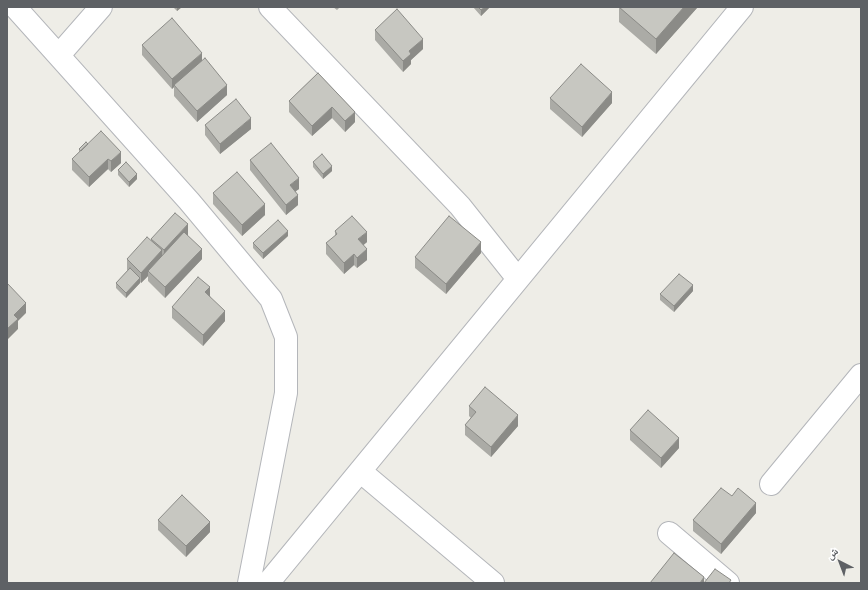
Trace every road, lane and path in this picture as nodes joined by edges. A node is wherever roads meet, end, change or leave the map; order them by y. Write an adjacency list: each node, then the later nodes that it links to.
1 (15, 7): 5 (street)
2 (101, 7): 5 (street)
3 (270, 7): 6 (street)
4 (742, 7): 6 (street)
5 (59, 55): 11 (street)
6 (518, 279): 8 (street)
7 (861, 375): 9 (street)
8 (360, 471): 12 (street); 13 (street)
9 (771, 484)
10 (669, 534): 14 (street)
11 (249, 583)
12 (268, 583)
13 (493, 583)
14 (728, 583)

